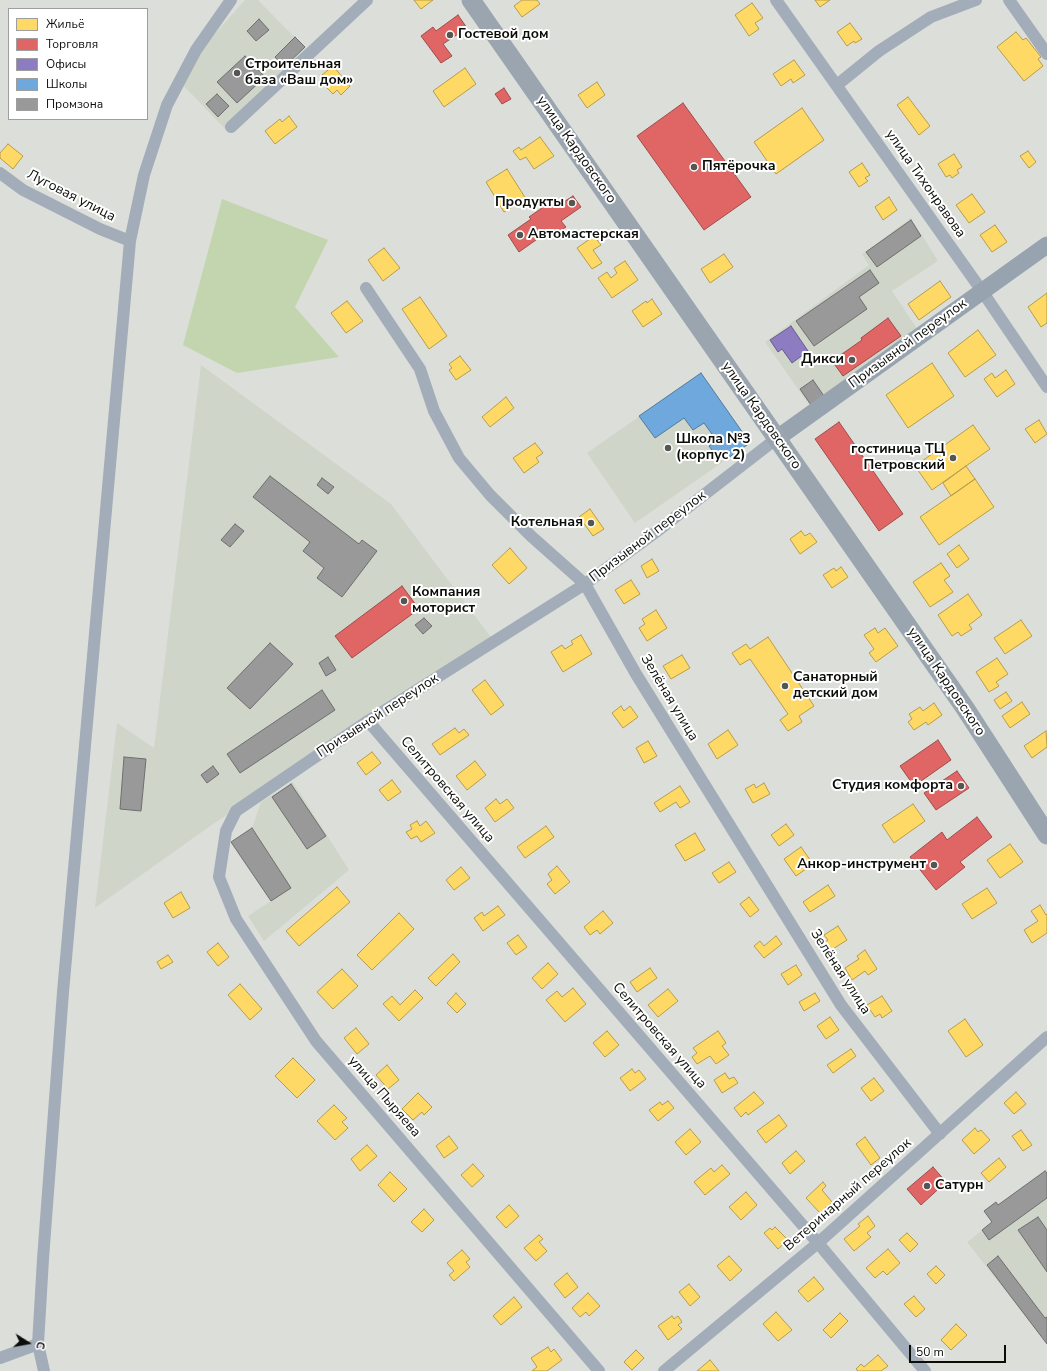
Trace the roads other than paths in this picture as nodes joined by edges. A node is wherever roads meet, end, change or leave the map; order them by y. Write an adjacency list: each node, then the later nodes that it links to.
1 (231, 0): 12 (street)
2 (367, 0): 10 (street)
3 (471, 0): 17 (main road, улица Кардовского)
4 (776, 0): 9 (street, улица Тихонравова)
5 (976, 0): 7 (street)
6 (1009, 0): 8 (street)
7 (961, 3): 9 (street)
8 (1047, 54)
9 (837, 85): 15 (street, улица Тихонравова)
10 (231, 128)
11 (0, 173): 12 (street, Луговая улица)
12 (130, 241): 25 (street)
13 (1047, 245): 15 (street, Призывной переулок)
14 (366, 288): 18 (street, Зелёная улица)
15 (982, 291): 16 (street, улица Тихонравова); 17 (street, Призывной переулок)
16 (1047, 387)
17 (776, 439): 18 (street, Призывной переулок); 21 (main road, улица Кардовского)
18 (585, 584): 19 (street, Призывной переулок); 23 (street, Зелёная улица)
19 (368, 722): 20 (street, Призывной переулок); 24 (street, Селитровская улица)
20 (236, 810): 28 (street, улица Пыряева)
21 (1047, 835)
22 (1047, 1037): 23 (street, Ветеринарный переулок)
23 (940, 1134): 24 (street, Ветеринарный переулок)
24 (818, 1243): 29 (street, Ветеринарный переулок); 30 (street, Селитровская улица)
25 (38, 1344): 26 (street); 27 (street)
26 (0, 1358)
27 (44, 1371)
28 (599, 1371)
29 (664, 1371)
30 (925, 1371)

